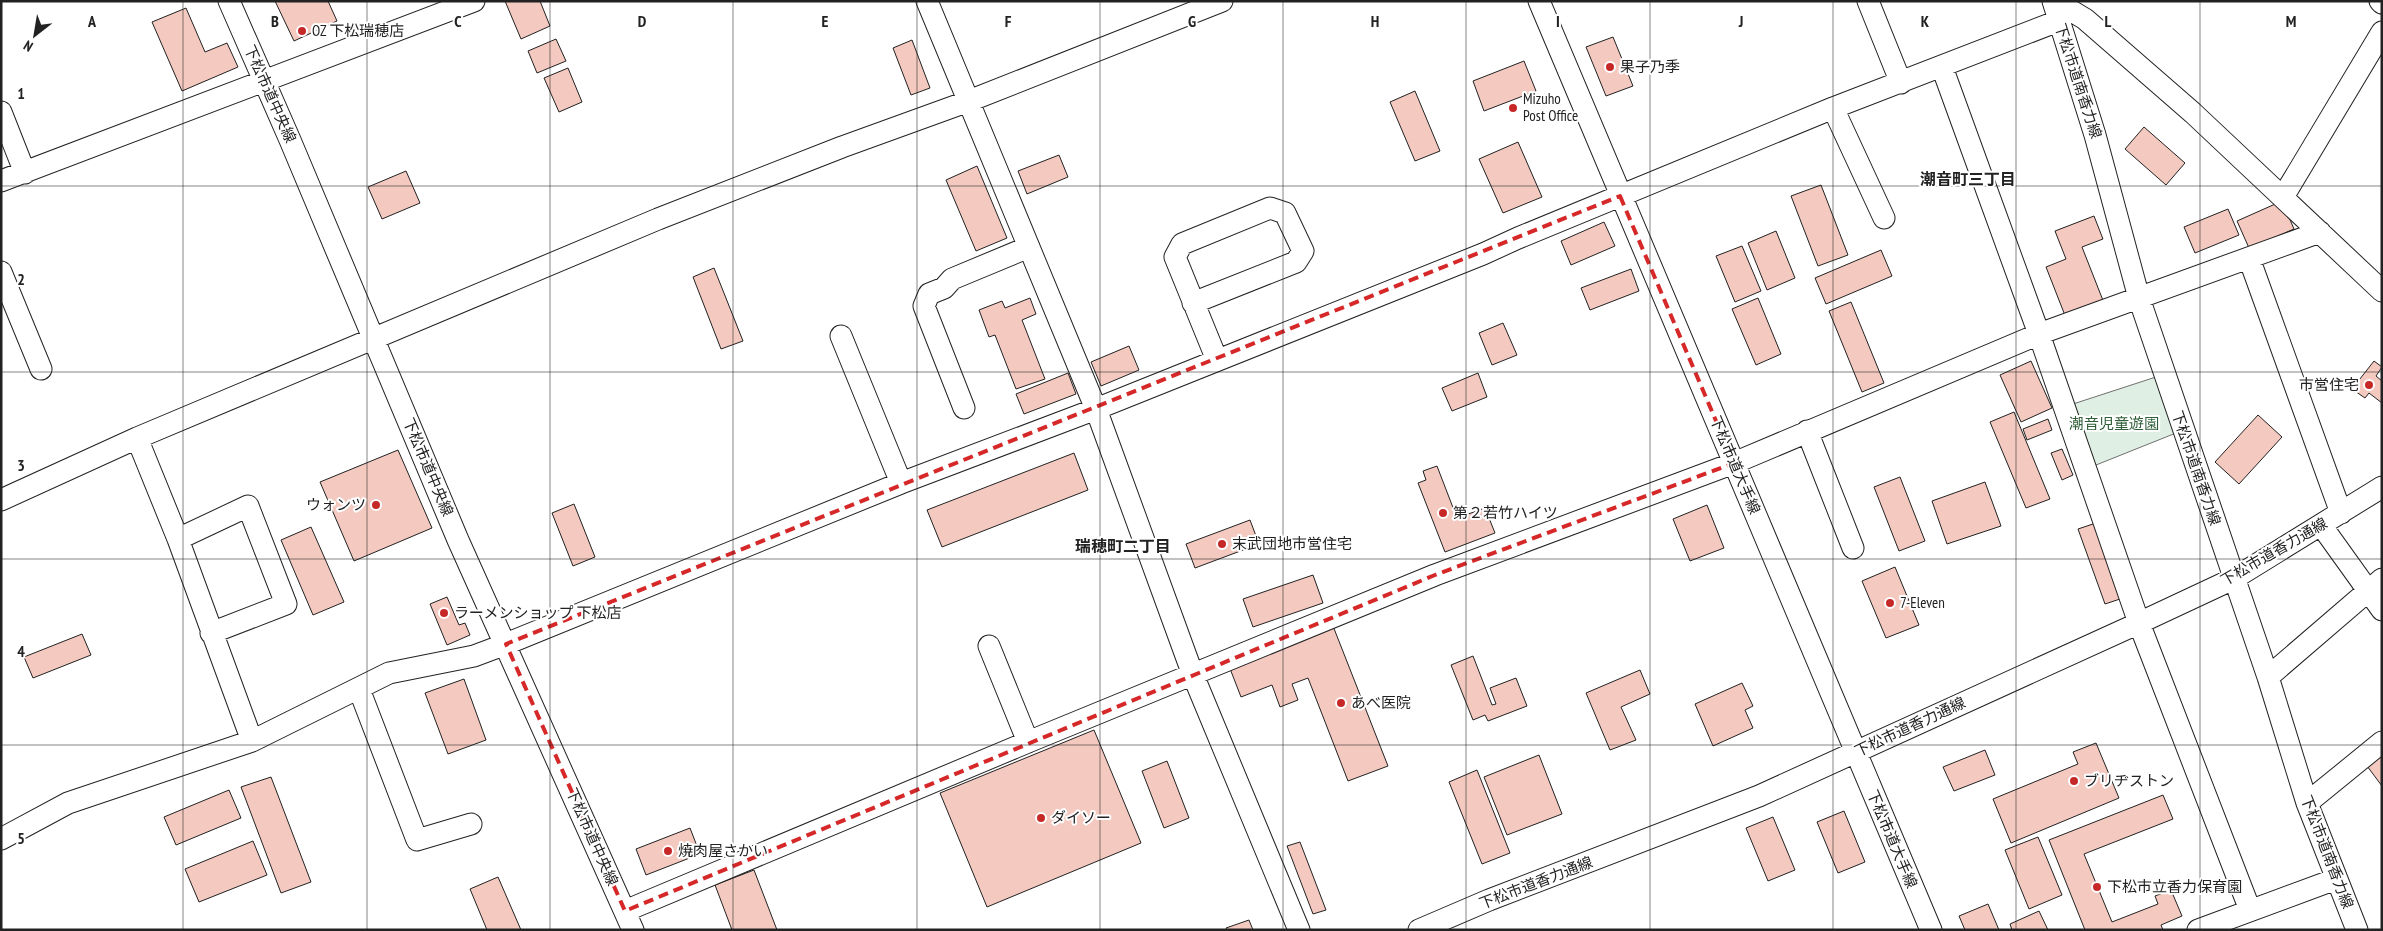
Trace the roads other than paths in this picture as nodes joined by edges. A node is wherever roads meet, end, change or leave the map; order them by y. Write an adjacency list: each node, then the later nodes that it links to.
1 (229, 1): 10 (street, 下松市道中央線)
2 (474, 1): 10 (street)
3 (927, 1): 12 (street)
4 (1222, 1): 12 (street)
5 (1539, 1): 17 (street, 下松市道大手線)
6 (1868, 1): 11 (street)
7 (2055, 8): 9 (street); 18 (street); 25 (street, 下松市道南香力線)
8 (2382, 32): 18 (street)
9 (1942, 66): 11 (street); 27 (street)
10 (265, 81): 15 (street); 29 (street, 下松市道中央線)
11 (1901, 82): 13 (street)
12 (969, 101): 21 (street); 29 (street)
13 (1833, 108): 17 (street); 19 (street)
14 (1, 112): 15 (street)
15 (25, 173): 16 (street)
16 (1, 181)
17 (1620, 196): 30 (street); 36 (street, 下松市道大手線)
18 (2283, 197): 20 (street)
19 (1884, 218)
20 (2320, 232): 22 (street); 24 (street)
21 (1029, 246): 32 (street); 33 (street)
22 (2249, 258): 25 (street); 40 (street)
23 (1, 272): 31 (street)
24 (2382, 291)
25 (2139, 298): 27 (street); 44 (street, 下松市道南香力線)
26 (1194, 303): 26 (street); 30 (street)
27 (2039, 334): 34 (street); 47 (street)
28 (841, 336): 37 (street)
29 (374, 338): 35 (street); 49 (street, 下松市道中央線)
30 (1216, 360): 33 (street)
31 (41, 369)
32 (964, 408)
33 (1096, 409): 37 (street); 51 (street)
34 (1807, 431): 36 (street); 43 (street)
35 (138, 438): 39 (street); 42 (street)
36 (1734, 462): 51 (street); 57 (street, 下松市道大手線)
37 (901, 482): 49 (street)
38 (2382, 488): 40 (street, 下松市道香力通線)
39 (1, 500)
40 (2341, 513): 41 (street, 下松市道香力通線)
41 (2321, 525): 44 (street, 下松市道香力通線); 45 (street)
42 (178, 539): 48 (street); 48 (street)
43 (1853, 548)
44 (2233, 579): 47 (street, 下松市道香力通線); 52 (street, 下松市道南香力線)
45 (2375, 585): 46 (street); 52 (street)
46 (2382, 610)
47 (2139, 622): 57 (street, 下松市道香力通線); 62 (street)
48 (211, 633): 54 (street)
49 (506, 644): 53 (street); 63 (street, 下松市道中央線)
50 (989, 646): 55 (street)
51 (1194, 675): 55 (street); 64 (street)
52 (2268, 677): 58 (street, 下松市道南香力線)
53 (360, 689): 54 (street); 59 (street)
54 (252, 741): 60 (street)
55 (1028, 742): 63 (street)
56 (2382, 742): 58 (street)
57 (1856, 752): 65 (street, 下松市道香力通線); 66 (street, 下松市道大手線)
58 (2307, 803): 61 (street, 下松市道南香力線)
59 (471, 824)
60 (1, 839)
61 (2336, 879): 62 (street); 68 (street, 下松市道南香力線)
62 (2250, 910): 67 (street)
63 (629, 920)
64 (1299, 930)
65 (1419, 930)
66 (1931, 930)
67 (2198, 930)
68 (2357, 930)

